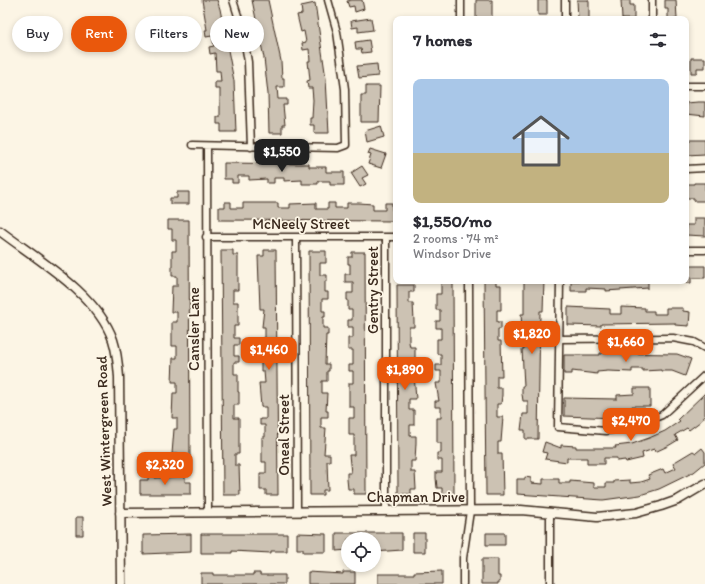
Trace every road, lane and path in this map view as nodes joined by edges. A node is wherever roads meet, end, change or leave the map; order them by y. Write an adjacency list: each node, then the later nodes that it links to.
1 (233, 0): 13 (street)
2 (328, 0): 13 (street)
3 (461, 0): 6 (street)
4 (565, 0): 7 (street)
5 (652, 0): 8 (street)
6 (461, 16)
7 (565, 16)
8 (652, 16)
9 (689, 86): 10 (street)
10 (705, 86)
11 (192, 145): 12 (street)
12 (206, 146): 13 (street); 17 (street, Cansler Lane)
13 (251, 147)
14 (689, 168): 15 (street)
15 (705, 168)
16 (0, 230): 34 (street, West Wintergreen Road)
17 (206, 236): 18 (street, McNeely Street); 31 (street, Cansler Lane)
18 (296, 237): 19 (street, McNeely Street); 32 (street, Oneal Street)
19 (386, 238): 20 (street, McNeely Street); 30 (street, Gentry Street)
20 (393, 238)
21 (689, 250): 22 (street)
22 (705, 250)
23 (469, 284): 29 (street)
24 (560, 284): 25 (street)
25 (559, 339): 26 (street); 27 (street)
26 (705, 348)
27 (705, 375)
28 (705, 484): 33 (street, Chapman Drive)
29 (470, 510): 30 (street, Chapman Drive); 33 (street, Chapman Drive); 36 (street)
30 (386, 511): 32 (street, Chapman Drive)
31 (208, 512): 32 (street, Chapman Drive); 34 (street, Chapman Drive)
32 (297, 512)
33 (550, 512): 37 (street)
34 (120, 513): 35 (street, West Wintergreen Road)
35 (121, 584)
36 (463, 584)
37 (550, 584)

